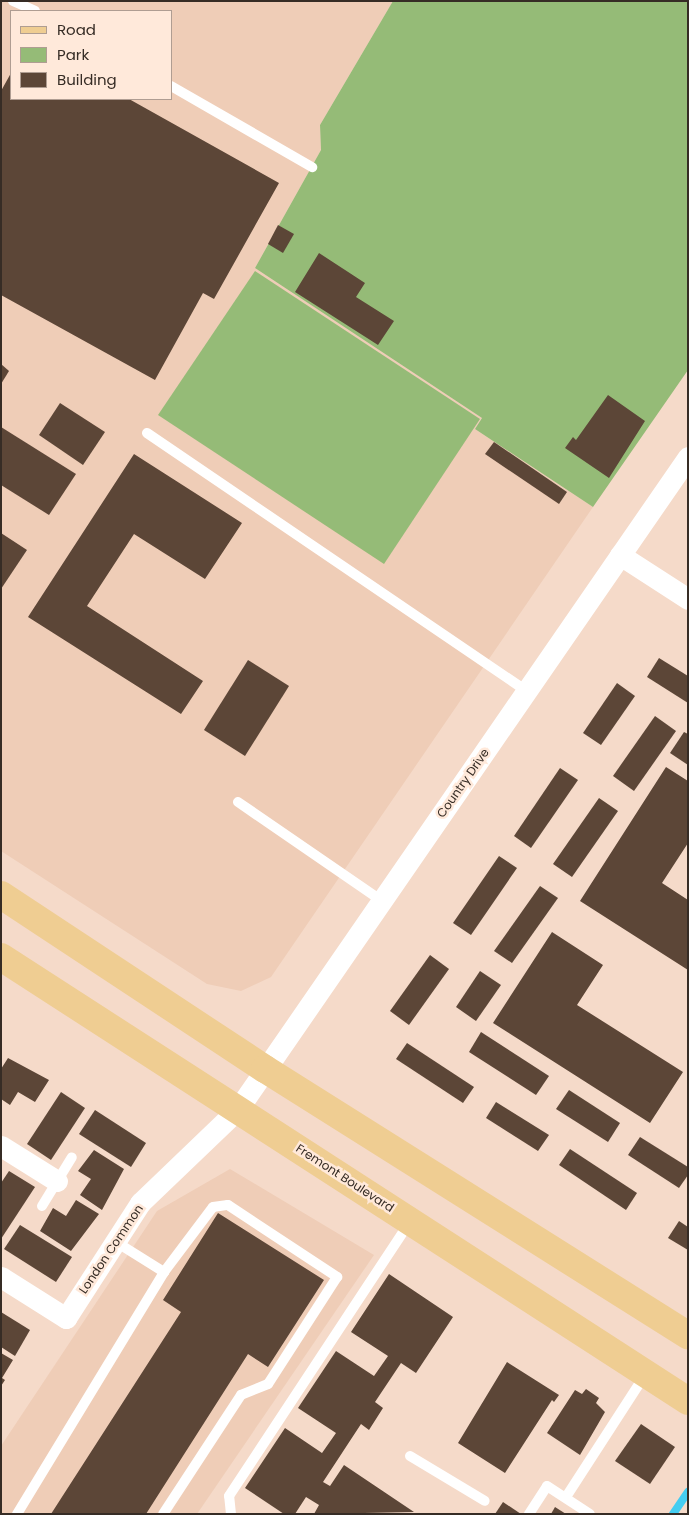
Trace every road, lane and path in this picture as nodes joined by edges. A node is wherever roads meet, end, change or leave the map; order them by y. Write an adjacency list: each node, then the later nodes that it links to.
1 (12, 1): 2 (lane)
2 (32, 10)
3 (172, 87): 4 (lane)
4 (312, 167)
5 (147, 433): 9 (lane)
6 (688, 457): 7 (street, Country Drive)
7 (620, 555): 8 (street); 9 (street, Country Drive)
8 (688, 599)
9 (526, 691): 12 (street, Country Drive)
10 (238, 802): 12 (lane)
11 (3, 897): 14 (main road)
12 (382, 900): 14 (street, Country Drive)
13 (1, 957): 15 (main road, Fremont Boulevard)
14 (265, 1070): 15 (street, Country Drive); 24 (main road)
15 (238, 1109): 20 (main road, Fremont Boulevard); 21 (street, London Common)
16 (1, 1146): 18 (street)
17 (72, 1157): 18 (lane)
18 (57, 1181): 19 (lane)
19 (42, 1206)
20 (411, 1220): 25 (main road, Fremont Boulevard); 32 (lane)
21 (116, 1242): 22 (lane); 23 (street, London Common)
22 (164, 1272): 30 (lane); 31 (lane)
23 (1, 1277)
24 (688, 1335)
25 (646, 1374): 26 (main road, Fremont Boulevard); 28 (lane)
26 (688, 1401)
27 (410, 1456): 29 (lane)
28 (566, 1497): 33 (lane); 34 (lane)
29 (485, 1501)
30 (17, 1514)
31 (163, 1514)
32 (231, 1514)
33 (529, 1514)
34 (590, 1514)

